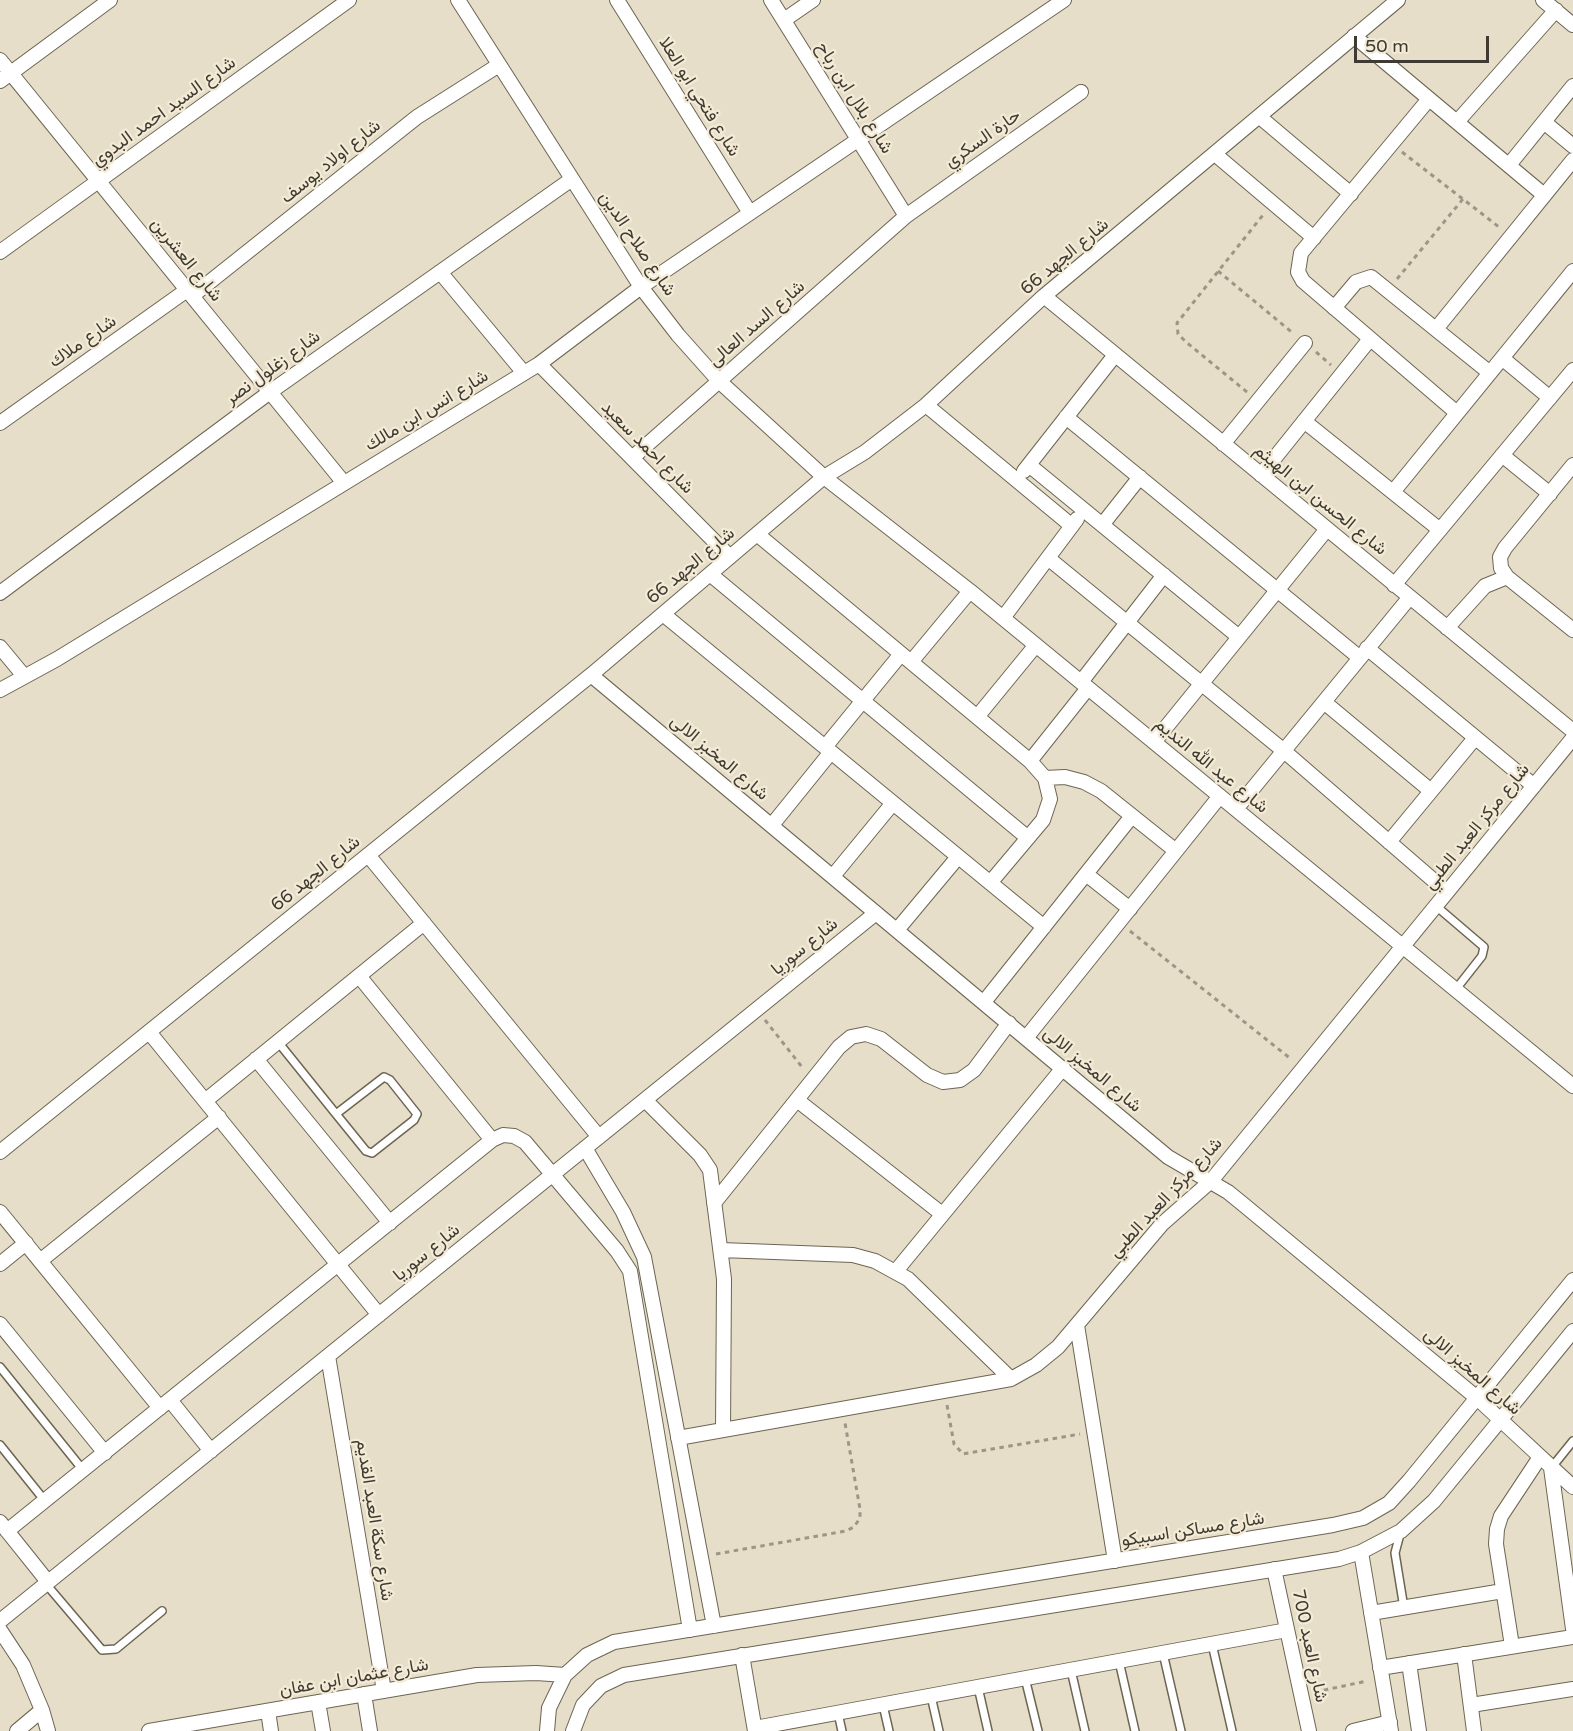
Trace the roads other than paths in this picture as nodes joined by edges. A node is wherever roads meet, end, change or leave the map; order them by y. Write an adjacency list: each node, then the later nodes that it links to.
1 (110, 0): 16 (street)
2 (349, 0): 29 (street, شارع السيد احمد البدوي)
3 (458, 0): 15 (street, شارع صلاح الدين)
4 (617, 0): 32 (street, شارع فتحي ابو العلا)
5 (771, 0): 11 (street, شارع بلال ابن رباح)
6 (813, 0): 11 (street)
7 (1064, 0): 23 (street, شارع انس ابن مالك)
8 (1398, 0): 13 (street, شارع الجهد 66)
9 (1543, 0): 10 (street)
10 (1556, 10): 12 (street); 21 (street)
11 (784, 20): 23 (street, شارع بلال ابن رباح)
12 (1573, 25)
13 (1354, 36): 19 (street); 20 (street, شارع الجهد 66)
14 (0, 60): 16 (street, شارع العشرين)
15 (499, 65): 28 (street, شارع صلاح الدين); 39 (street, شارع اولاد يوسف)
16 (5, 77): 29 (street, شارع العشرين)
17 (1573, 86): 22 (street)
18 (1081, 92): 33 (street, حارة السكري)
19 (1429, 99): 21 (street); 30 (street)
20 (1261, 118): 25 (street, شارع الجهد 66); 30 (street)
21 (1457, 122): 27 (street)
22 (1544, 122): 24 (street); 27 (street)
23 (858, 139): 32 (street, شارع انس ابن مالك); 33 (street, شارع بلال ابن رباح)
24 (1573, 146)
25 (1216, 155): 34 (street); 40 (street, شارع الجهد 66)
26 (1573, 160): 31 (street)
27 (1509, 165): 31 (street)
28 (572, 179): 37 (street, شارع زغلول نصر); 38 (street, شارع صلاح الدين)
29 (99, 181): 35 (street, شارع السيد احمد البدوي); 39 (street, شارع العشرين)
30 (1351, 194): 34 (street)
31 (1544, 195): 42 (street)
32 (750, 213): 38 (street, شارع انس ابن مالك)
33 (906, 216): 51 (street, شارع السد العالى)
34 (1314, 238): 41 (street)
35 (0, 252)
36 (1573, 271): 46 (street)
37 (440, 272): 49 (street); 52 (street, شارع زغلول نصر)
38 (641, 287): 47 (street, شارع انس ابن مالك); 51 (street, شارع صلاح الدين)
39 (190, 293): 52 (street, شارع العشرين); 58 (street, شارع ملاك)
40 (1044, 296): 45 (street, شارع الحسن ابن الهيثم); 54 (street, شارع الجهد 66)
41 (1334, 308): 42 (street); 43 (street)
42 (1436, 328): 50 (street)
43 (1370, 339): 55 (street); 57 (street)
44 (1305, 343): 59 (street)
45 (1115, 355): 56 (street); 59 (street, شارع الحسن ابن الهيثم)
46 (1502, 358): 50 (street); 53 (street)
47 (539, 364): 49 (street, شارع انس ابن مالك); 61 (street, شارع احمد سعيد)
48 (1573, 370): 53 (street)
49 (524, 373): 68 (street, شارع انس ابن مالك)
50 (1490, 373): 55 (street)
51 (719, 381): 61 (street, شارع السد العالى); 65 (street, شارع صلاح الدين)
52 (270, 392): 68 (street, شارع العشرين); 85 (street, شارع زغلول نصر)
53 (1550, 398): 60 (street)
54 (926, 405): 65 (street, شارع الجهد 66); 67 (street)
55 (1457, 412): 69 (street)
56 (1066, 417): 62 (street); 66 (street)
57 (1304, 421): 64 (street); 69 (street)
58 (0, 423)
59 (1223, 444): 64 (street, شارع الحسن ابن الهيثم)
60 (1502, 455): 70 (street); 75 (street)
61 (632, 458): 77 (street, شارع احمد سعيد)
62 (1029, 465): 67 (street); 71 (street)
63 (1573, 465): 70 (street)
64 (1261, 475): 74 (street, شارع الحسن ابن الهيثم)
65 (824, 477): 76 (street, شارع الجهد 66); 84 (street, شارع عبد الله النديم)
66 (1140, 477): 72 (street); 83 (street)
67 (1017, 480): 73 (street)
68 (344, 483): 98 (street, شارع انس ابن مالك)
69 (1393, 492): 75 (street)
70 (1550, 494): 81 (street)
71 (1084, 510): 72 (street); 73 (street)
72 (1102, 525): 80 (street)
73 (1072, 526): 78 (street)
74 (1327, 529): 82 (street, شارع الحسن ابن الهيثم); 83 (street)
75 (1440, 530): 82 (street)
76 (757, 534): 77 (street, شارع الجهد 66); 96 (street)
77 (730, 557): 79 (street, شارع الجهد 66)
78 (1048, 558): 88 (street); 89 (street)
79 (710, 574): 87 (street, شارع الجهد 66); 102 (street)
80 (1164, 575): 89 (street); 92 (street)
81 (1507, 577): 90 (street); 91 (street)
82 (1394, 585): 86 (street, شارع الحسن ابن الهيثم)
83 (1277, 590): 92 (street); 95 (street)
84 (970, 591): 88 (street, شارع عبد الله النديم); 96 (street)
85 (0, 593)
86 (1410, 597): 90 (street, شارع الحسن ابن الهيثم); 95 (street)
87 (663, 614): 97 (street, شارع الجهد 66); 109 (street)
88 (1003, 618): 93 (street, شارع عبد الله النديم)
89 (1127, 622): 99 (street); 100 (street)
90 (1447, 628): 105 (street, شارع الحسن ابن الهيثم)
91 (1573, 630)
92 (1239, 637): 99 (street)
93 (1036, 645): 100 (street, شارع عبد الله النديم); 104 (street)
94 (0, 647): 98 (street)
95 (1364, 653): 103 (street); 106 (street)
96 (906, 658): 102 (street); 104 (street)
97 (591, 675): 119 (street, شارع المخبز الالى); 123 (street, شارع الجهد 66)
98 (24, 676): 101 (street, شارع انس ابن مالك)
99 (1201, 683): 108 (street); 110 (street)
100 (1085, 685): 108 (street, شارع عبد الله النديم); 111 (street)
101 (0, 690)
102 (862, 701): 109 (street); 120 (street)
103 (1324, 702): 110 (street); 114 (street)
104 (977, 717): 111 (street)
105 (1573, 731)
106 (1475, 738): 113 (street); 114 (street)
107 (1573, 738): 113 (street, شارع مركز العبد الطبي)
108 (1154, 742): 115 (street, شارع عبد الله النديم)
109 (828, 749): 116 (street); 119 (street)
110 (1284, 751): 117 (street); 121 (street)
111 (1030, 761): 112 (street)
112 (1045, 778): 118 (street); 120 (street)
113 (1534, 786): 128 (street, شارع مركز العبد الطبي)
114 (1431, 791): 121 (street)
115 (1220, 796): 117 (street, شارع عبد الله النديم); 122 (street)
116 (893, 803): 124 (street); 126 (street)
117 (1236, 809): 135 (street, شارع عبد الله النديم)
118 (1132, 816): 122 (street); 125 (street)
119 (772, 825): 126 (street, شارع المخبز الالى)
120 (1028, 838): 127 (street)
121 (1389, 842): 128 (street)
122 (1176, 851): 130 (street)
123 (368, 855): 132 (street); 140 (street, شارع الجهد 66)
124 (958, 857): 127 (street); 134 (street)
125 (1086, 874): 130 (street); 133 (street)
126 (833, 876): 131 (street, شارع المخبز الالى)
127 (990, 883): 133 (street)
128 (1447, 892): 129 (street, شارع مركز العبد الطبي)
129 (1436, 906): 135 (street, شارع مركز العبد الطبي); 137 (lane)
130 (1130, 909): 141 (street)
131 (876, 913): 134 (street, شارع المخبز الالى); 146 (street, شارع سوريا)
132 (424, 923): 136 (street); 151 (street)
133 (1044, 927): 138 (street)
134 (897, 930): 138 (street, شارع المخبز الالى)
135 (1403, 946): 137 (street, شارع عبد الله النديم); 156 (street, شارع مركز العبد الطبي)
136 (359, 976): 142 (street); 152 (street)
137 (1456, 989): 145 (street, شارع عبد الله النديم)
138 (984, 1002): 139 (street, شارع المخبز الالى)
139 (1009, 1023): 141 (street, شارع المخبز الالى); 147 (street)
140 (149, 1032): 148 (street); 154 (street, شارع الجهد 66)
141 (1026, 1038): 144 (street, شارع المخبز الالى)
142 (278, 1042): 143 (street); 149 (lane)
143 (256, 1059): 148 (street); 160 (street)
144 (1063, 1068): 156 (street, شارع المخبز الالى); 159 (street)
145 (1573, 1086)
146 (645, 1100): 151 (street, شارع سوريا); 157 (street)
147 (797, 1100): 157 (street); 159 (street)
148 (205, 1101): 150 (street)
149 (336, 1114): 149 (lane)
150 (219, 1117): 163 (street); 165 (street)
151 (599, 1137): 153 (street, شارع سوريا)
152 (492, 1140): 155 (street); 160 (street)
153 (585, 1148): 155 (street, شارع سوريا); 179 (street)
154 (0, 1152)
155 (552, 1175): 168 (street, شارع سوريا); 203 (street)
156 (1210, 1181): 170 (street, شارع مركز العبد الطبي); 175 (street, شارع المخبز الالى)
157 (714, 1203): 162 (street)
158 (0, 1212): 161 (street)
159 (942, 1214): 166 (street)
160 (390, 1223): 165 (street)
161 (26, 1244): 163 (street); 164 (street)
162 (721, 1250): 166 (street); 178 (street)
163 (40, 1261): 176 (street)
164 (0, 1264)
165 (338, 1264): 168 (street); 176 (street)
166 (896, 1271): 174 (street)
167 (1573, 1280): 175 (street, شارع مساكن اسبيكو)
168 (379, 1315): 172 (street, شارع سوريا)
169 (0, 1324): 183 (street)
170 (1077, 1324): 174 (street, شارع مركز العبد الطبي); 192 (street)
171 (1573, 1331): 177 (street)
172 (328, 1356): 182 (street, شارع سوريا); 219 (street, شارع سكة العبد القديم)
173 (0, 1367): 186 (lane)
174 (1011, 1379): 178 (street, شارع مركز العبد الطبي)
175 (1477, 1398): 177 (street, شارع المخبز الالى); 192 (street, شارع مساكن اسبيكو)
176 (165, 1404): 182 (street); 183 (street)
177 (1500, 1420): 184 (street, شارع المخبز الالى); 190 (street)
178 (723, 1430): 179 (street, شارع مركز العبد الطبي)
179 (678, 1438): 200 (street)
180 (1573, 1441): 185 (lane)
181 (0, 1445): 188 (lane)
182 (211, 1450): 194 (street, شارع سوريا)
183 (105, 1453): 186 (street)
184 (1540, 1457): 185 (street, شارع المخبز الالى); 195 (street)
185 (1551, 1468): 187 (street, شارع المخبز الالى); 201 (street)
186 (84, 1470): 188 (street)
187 (1573, 1487)
188 (45, 1501): 189 (street)
189 (4, 1527): 194 (street)
190 (1401, 1531): 191 (street); 196 (lane)
191 (1361, 1552): 193 (street); 198 (street)
192 (1115, 1561): 200 (street, شارع مساكن اسبيكو)
193 (1274, 1569): 204 (street, شارع العبد 700); 210 (street)
194 (47, 1583): 197 (lane); 199 (street, شارع سوريا)
195 (1503, 1592): 196 (street); 207 (street)
196 (1404, 1608): 198 (street)
197 (162, 1611)
198 (1371, 1613): 214 (street)
199 (0, 1621)
200 (714, 1626): 203 (street, شارع مساكن اسبيكو)
201 (1573, 1629)
202 (0, 1630): 225 (street)
203 (690, 1630): 215 (street, شارع مساكن اسبيكو)
204 (1287, 1630): 206 (street); 247 (street, شارع العبد 700)
205 (1573, 1637): 207 (street)
206 (1212, 1644): 208 (street); 246 (lane)
207 (1512, 1646): 209 (street)
208 (1163, 1653): 211 (street); 245 (lane)
209 (1464, 1654): 212 (street); 224 (street)
210 (742, 1655): 229 (street); 237 (street)
211 (1119, 1661): 213 (street); 244 (lane)
212 (1409, 1663): 214 (street); 249 (street)
213 (1071, 1670): 216 (street); 243 (lane)
214 (1381, 1673): 228 (street)
215 (565, 1675): 219 (street, شارع عثمان ابن عفان); 236 (street)
216 (1025, 1678): 217 (street); 242 (lane)
217 (978, 1687): 221 (street); 241 (lane)
218 (1573, 1689): 224 (street)
219 (384, 1691): 220 (street, شارع عثمان ابن عفان)
220 (364, 1694): 222 (street, شارع عثمان ابن عفان); 235 (street)
221 (931, 1696): 223 (street); 240 (lane)
222 (318, 1702): 226 (street, شارع عثمان ابن عفان); 234 (street)
223 (883, 1705): 227 (street); 239 (lane)
224 (1471, 1705): 250 (street)
225 (42, 1710): 230 (street); 231 (street)
226 (268, 1711): 232 (street, شارع عثمان ابن عفان); 233 (street)
227 (838, 1713): 229 (street); 238 (lane)
228 (1390, 1726): 248 (street)
229 (755, 1730)
230 (17, 1731)
231 (48, 1731)
232 (149, 1731)
233 (271, 1731)
234 (323, 1731)
235 (370, 1731)
236 (547, 1731)
237 (573, 1731)
238 (842, 1731)
239 (889, 1731)
240 (939, 1731)
241 (988, 1731)
242 (1038, 1731)
243 (1085, 1731)
244 (1135, 1731)
245 (1181, 1731)
246 (1232, 1731)
247 (1309, 1731)
248 (1353, 1731)
249 (1419, 1731)
250 (1474, 1731)

